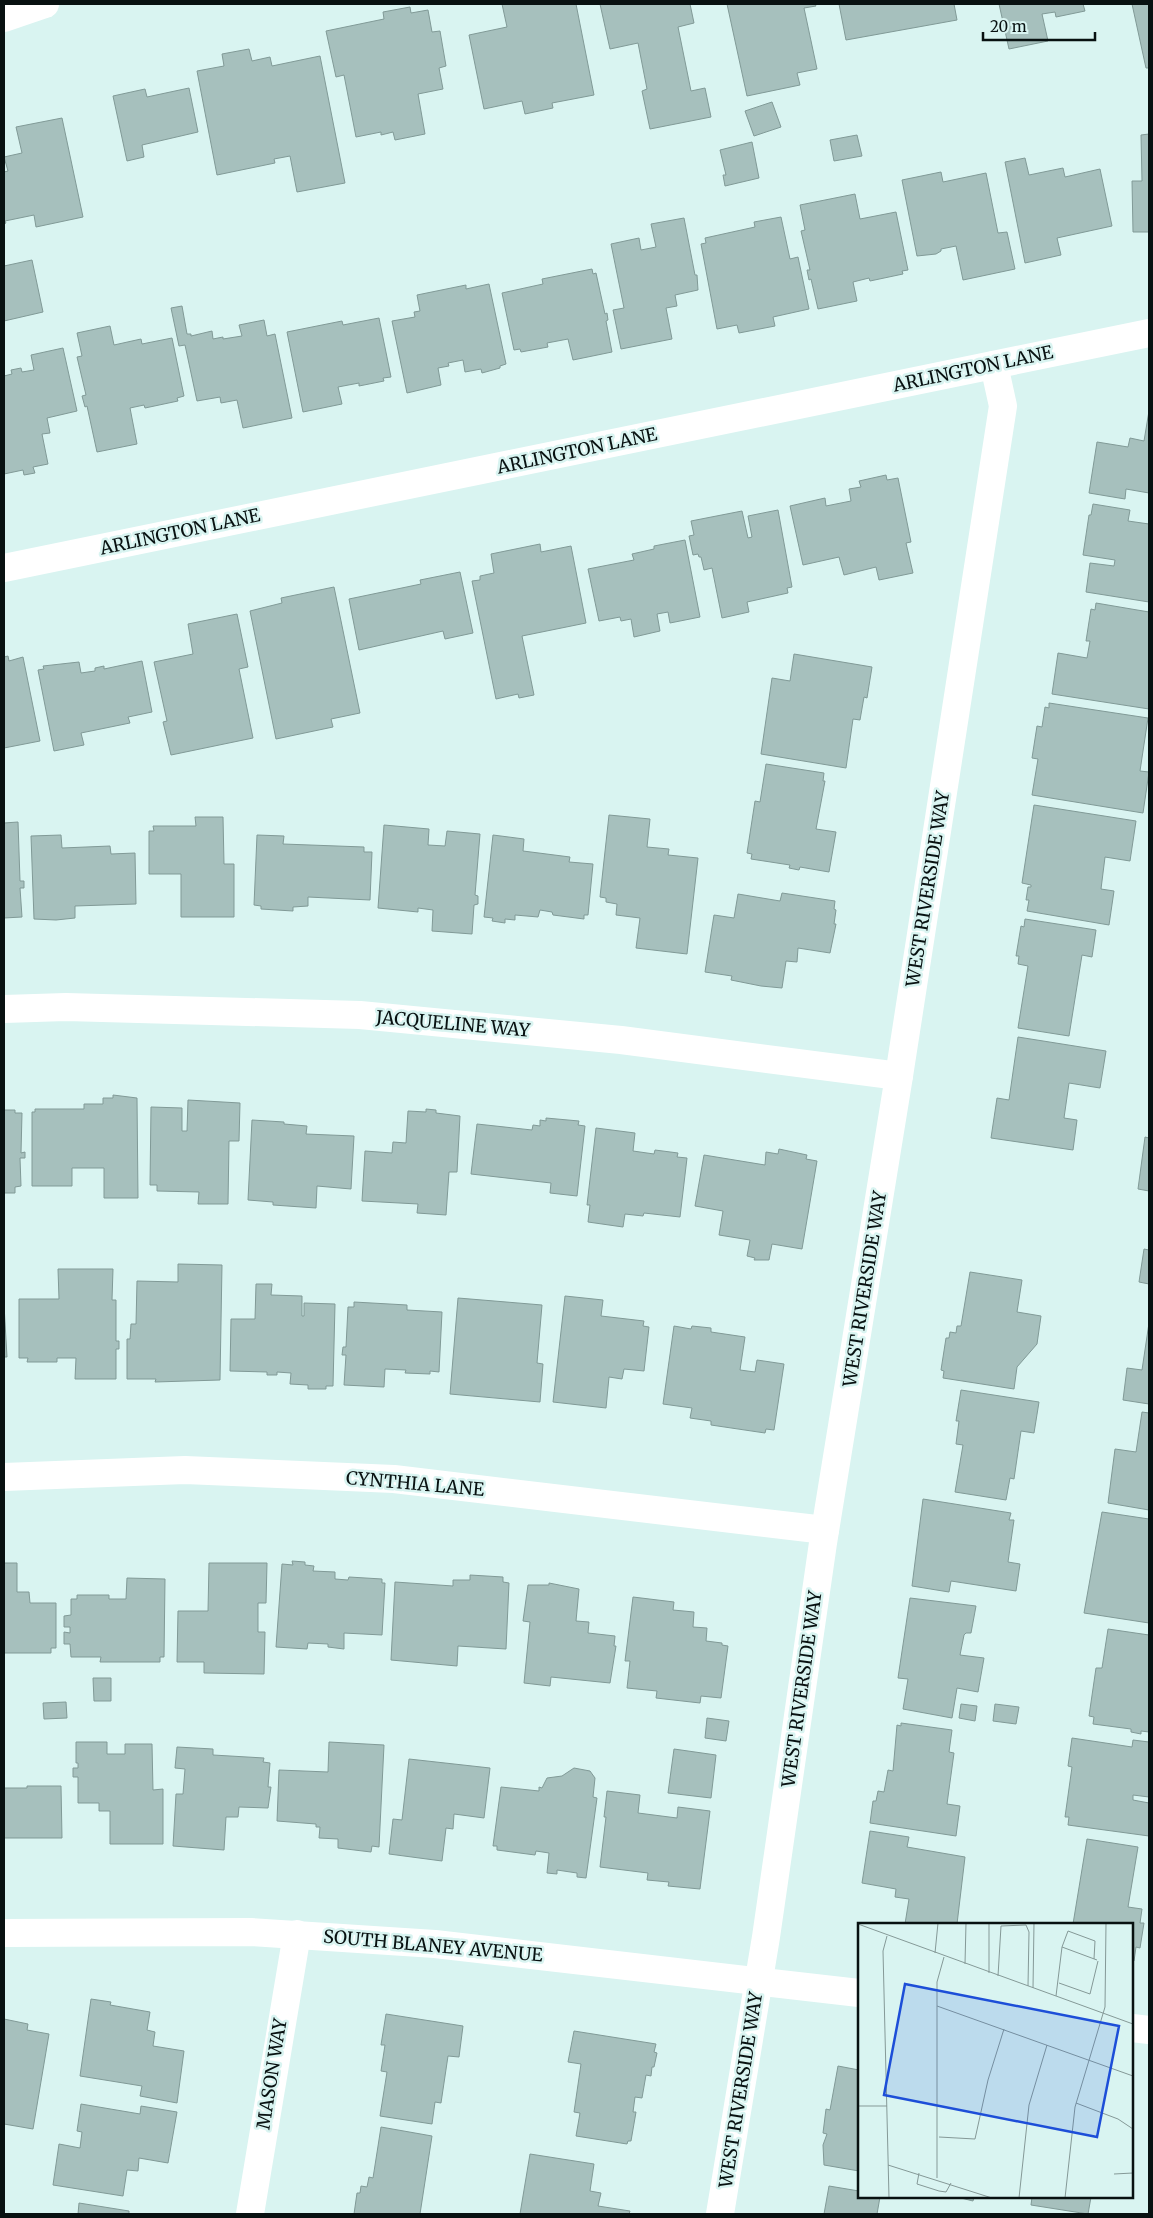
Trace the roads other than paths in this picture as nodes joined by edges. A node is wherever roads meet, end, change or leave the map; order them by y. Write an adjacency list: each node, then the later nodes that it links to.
1 (45, 4): 2 (street)
2 (4, 18)
3 (1149, 333): 4 (street, ARLINGTON LANE)
4 (994, 364): 5 (street, ARLINGTON LANE); 7 (street, WEST RIVERSIDE WAY)
5 (4, 568)
6 (4, 1009): 7 (street, JACQUELINE WAY)
7 (899, 1076): 9 (street, WEST RIVERSIDE WAY)
8 (4, 1477): 9 (street, CYNTHIA LANE)
9 (825, 1530): 12 (street, WEST RIVERSIDE WAY)
10 (4, 1933): 11 (street, SOUTH BLANEY AVENUE)
11 (297, 1934): 12 (street, SOUTH BLANEY AVENUE); 16 (street, MASON WAY)
12 (758, 1980): 13 (street, SOUTH BLANEY AVENUE); 17 (street, WEST RIVERSIDE WAY)
13 (858, 1993)
14 (1133, 2028): 15 (street)
15 (1149, 2030)
16 (250, 2214)
17 (720, 2214)

